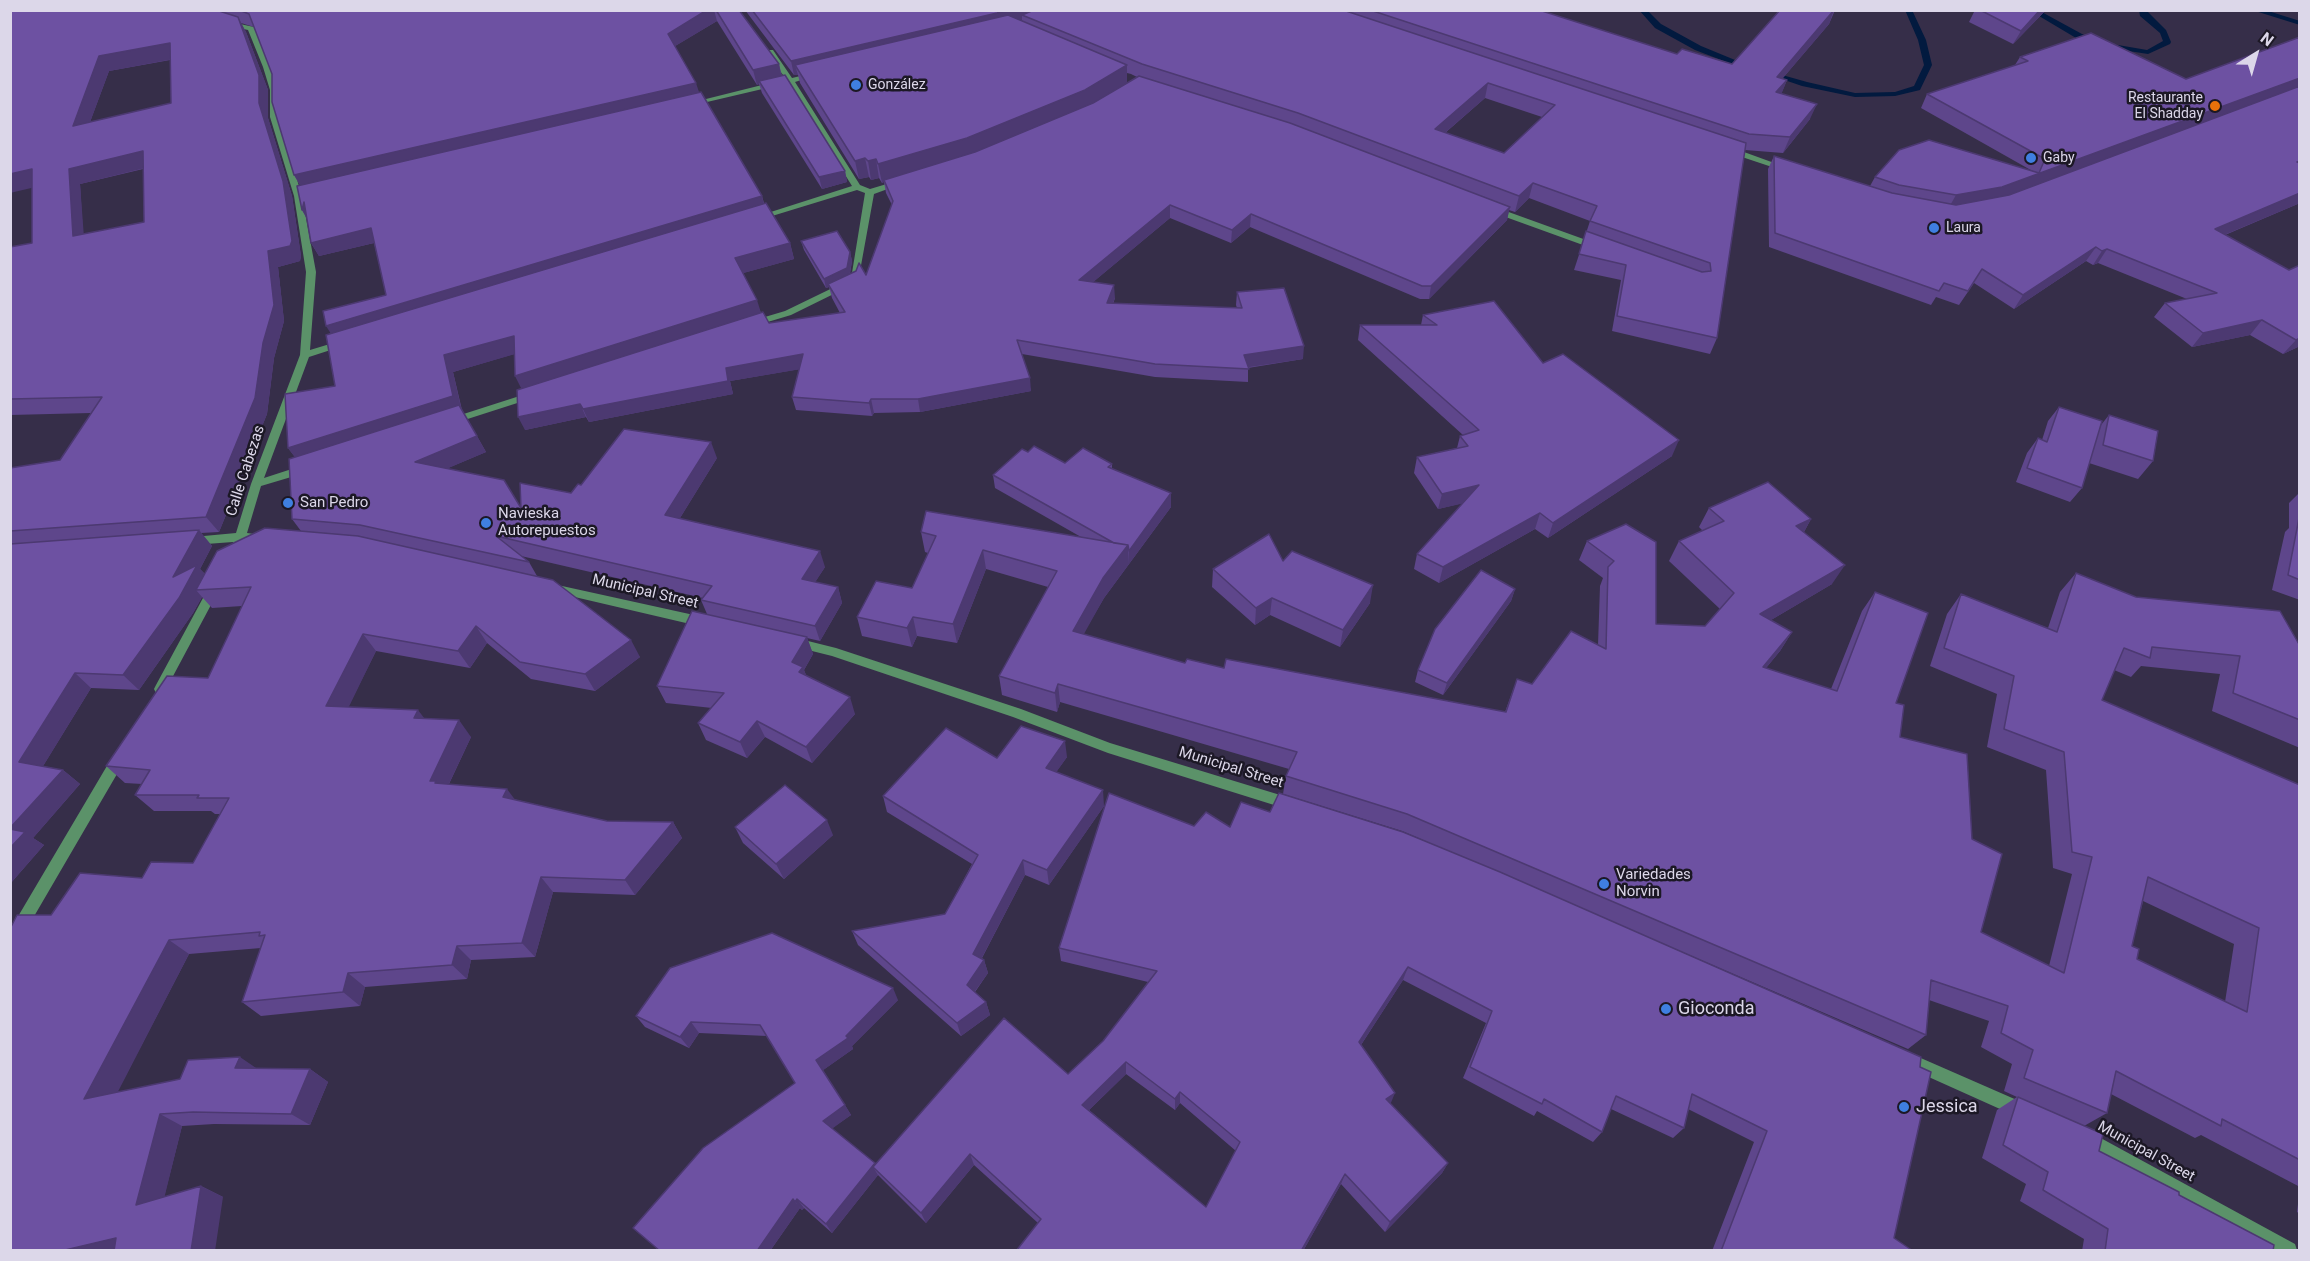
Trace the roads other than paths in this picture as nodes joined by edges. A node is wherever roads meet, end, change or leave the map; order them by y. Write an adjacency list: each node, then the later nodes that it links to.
1 (218, 20): 12 (street, Calle Cabezas)
2 (763, 44): 4 (street)
3 (826, 72): 4 (street)
4 (791, 81): 5 (street); 9 (street)
5 (675, 108)
6 (1721, 147): 7 (street)
7 (1788, 170)
8 (911, 180): 10 (street)
9 (857, 187): 10 (street); 14 (street)
10 (870, 192): 16 (street)
11 (309, 194): 12 (street)
12 (298, 196): 18 (street, Calle Cabezas)
13 (1477, 204): 15 (street)
14 (744, 222)
15 (1611, 251)
16 (743, 327)
17 (350, 341): 18 (street)
18 (305, 355): 22 (street, Calle Cabezas)
19 (539, 393): 20 (street)
20 (437, 426)
21 (313, 466): 22 (street)
22 (256, 484): 23 (street, Calle Cabezas)
23 (242, 537): 24 (street); 25 (street); 26 (street, Calle Cabezas)
24 (277, 540)
25 (184, 541)
26 (231, 558)
27 (220, 578): 31 (street)
28 (544, 586): 29 (street, Municipal Street)
29 (717, 625)
30 (786, 641): 33 (street, Municipal Street)
31 (153, 701)
32 (126, 748): 34 (street)
33 (1305, 808)
34 (10, 944)
35 (1889, 1053): 36 (street)
36 (2038, 1117)
37 (2069, 1131): 38 (street, Municipal Street)
38 (2289, 1251)

